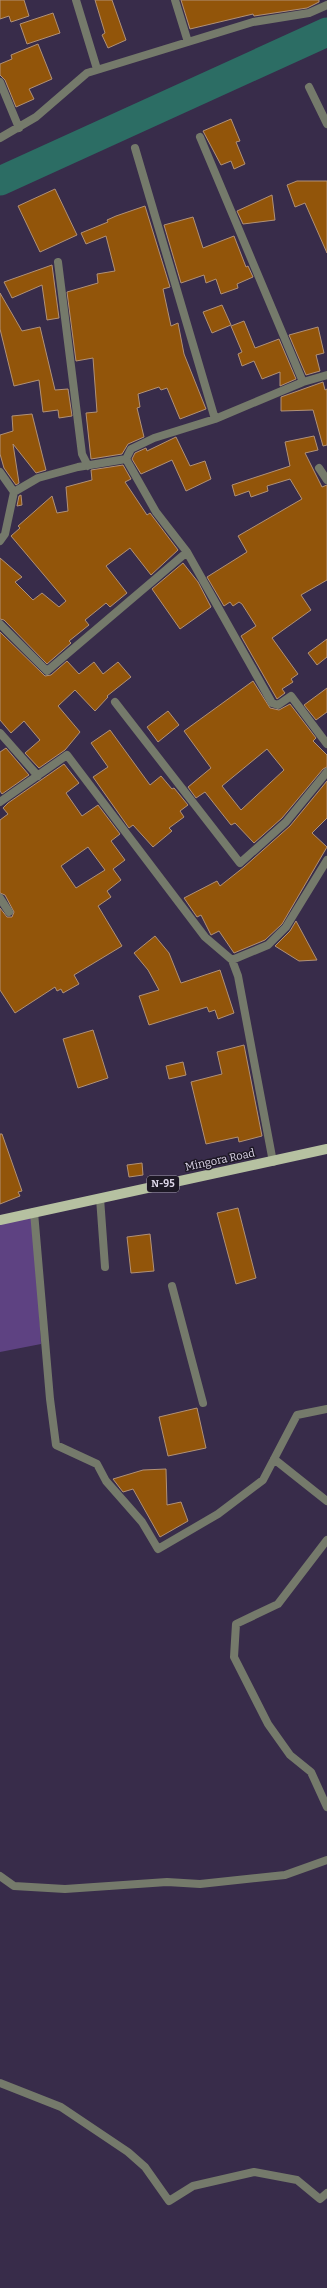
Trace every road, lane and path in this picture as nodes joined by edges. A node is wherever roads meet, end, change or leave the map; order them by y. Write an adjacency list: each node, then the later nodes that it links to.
1 (76, 0): 5 (street)
2 (175, 0): 4 (street)
3 (327, 5): 4 (street)
4 (188, 42): 5 (street)
5 (97, 69): 9 (street)
6 (0, 82): 9 (street)
7 (309, 87): 8 (street)
8 (327, 124)
9 (19, 128): 11 (street)
10 (200, 137): 15 (street)
11 (0, 138)
12 (135, 148): 16 (street)
13 (58, 262): 18 (street)
14 (327, 375): 15 (street)
15 (303, 382): 16 (street)
16 (215, 419): 17 (street)
17 (126, 459): 18 (street); 24 (street)
18 (88, 466): 22 (street)
19 (319, 468): 21 (street)
20 (0, 472): 22 (street)
21 (327, 480)
22 (14, 492): 23 (street)
23 (0, 541)
24 (187, 552): 25 (street); 28 (street)
25 (0, 624)
26 (115, 702): 29 (street)
27 (0, 733): 30 (street)
28 (327, 744)
29 (327, 772)
30 (38, 776): 31 (street); 35 (street)
31 (0, 802)
32 (327, 860): 35 (street)
33 (0, 898): 34 (street)
34 (9, 912)
35 (232, 960): 37 (street)
36 (327, 1149): 37 (main road, Mingora Road / N-95)
37 (273, 1162): 38 (main road, Mingora Road / N-95)
38 (100, 1198): 39 (main road, Mingora Road / N-95); 41 (street)
39 (34, 1212): 40 (main road, Mingora Road / N-95); 45 (street)
40 (0, 1220)
41 (105, 1267)
42 (172, 1286): 43 (street)
43 (203, 1403)
44 (327, 1409): 45 (street)
45 (274, 1459): 46 (street)
46 (327, 1501)
47 (327, 1540): 48 (street)
48 (327, 1807)
49 (327, 1860): 50 (street)
50 (0, 1876)
51 (0, 2083): 52 (street)
52 (327, 2193)

